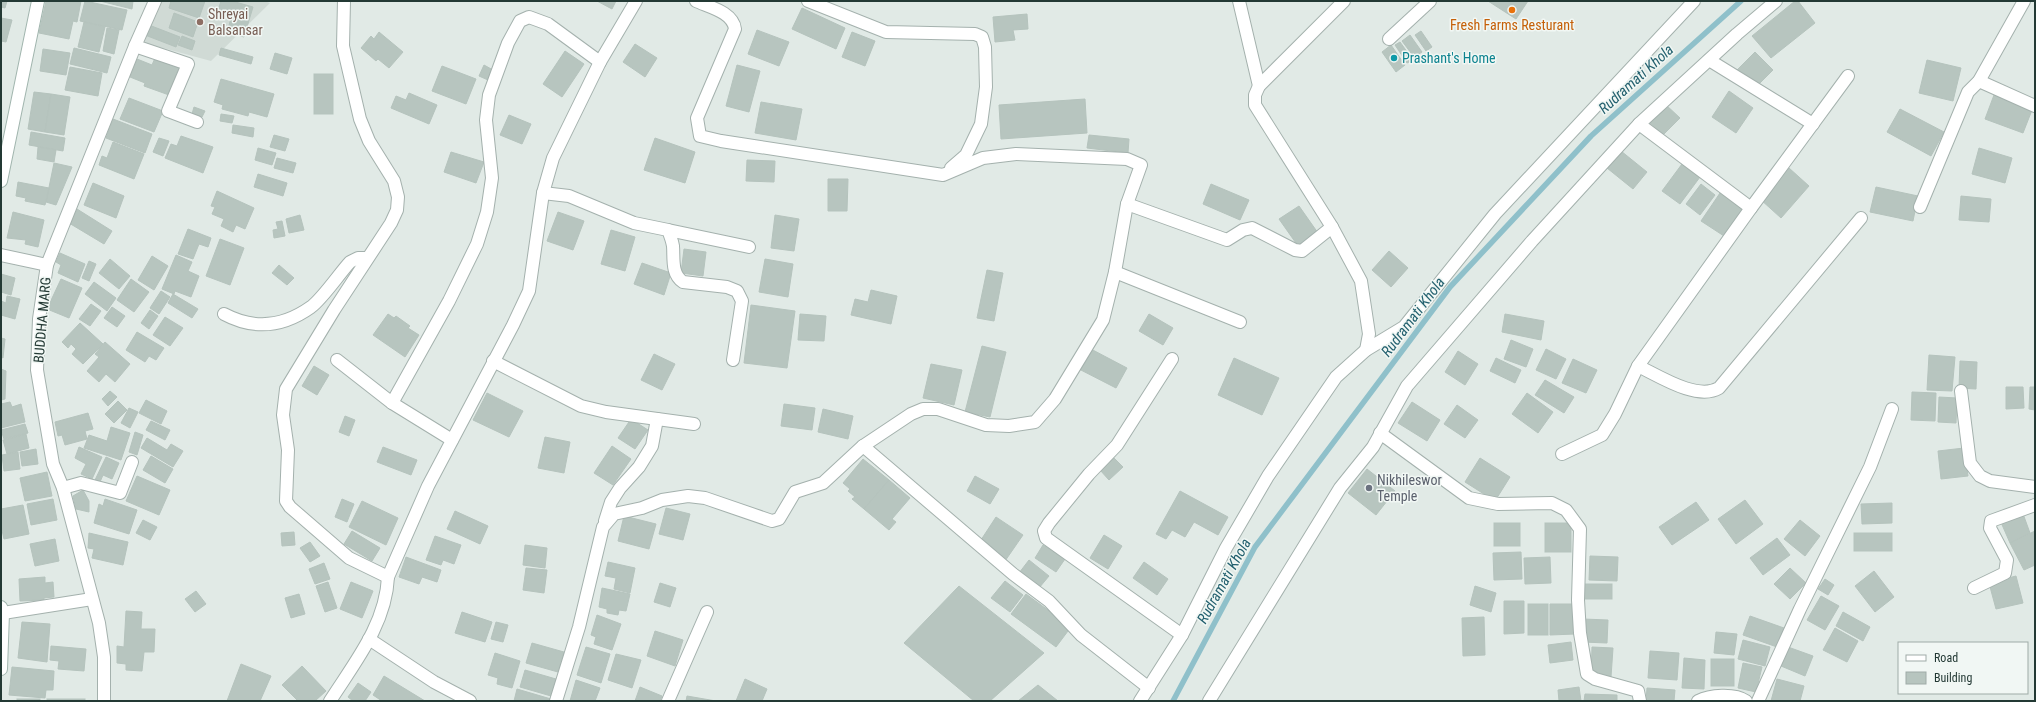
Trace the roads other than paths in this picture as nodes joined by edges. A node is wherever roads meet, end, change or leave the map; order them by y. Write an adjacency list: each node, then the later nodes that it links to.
1 (38, 1): 25 (street)
2 (155, 1): 14 (street, BUDDHA MARG)
3 (344, 1): 35 (street)
4 (636, 1): 16 (street)
5 (696, 1): 24 (street)
6 (808, 1): 24 (street)
7 (1239, 1): 19 (street)
8 (1344, 1): 19 (street)
9 (1430, 1): 13 (street)
10 (1694, 1): 40 (street)
11 (1776, 1): 15 (street)
12 (2024, 1): 18 (street)
13 (1389, 39)
14 (135, 46): 21 (street); 36 (street, BUDDHA MARG)
15 (1709, 60): 22 (street); 23 (street)
16 (600, 62): 26 (street); 47 (street)
17 (1848, 76): 23 (street)
18 (1980, 81): 20 (street); 28 (street)
19 (1259, 86): 31 (street)
20 (2035, 106)
21 (196, 122)
22 (1639, 124): 29 (street); 51 (street)
23 (1812, 124): 29 (street)
24 (943, 175): 27 (street)
25 (1, 181)
26 (543, 193): 32 (street); 44 (street)
27 (1127, 204): 31 (street); 37 (street)
28 (1920, 207)
29 (1751, 208): 45 (street)
30 (1861, 218): 45 (street)
31 (1332, 227): 40 (street)
32 (668, 230): 33 (street); 43 (street)
33 (749, 247)
34 (1, 255): 36 (street)
35 (367, 258): 38 (street); 60 (street)
36 (47, 265): 57 (street, BUDDHA MARG)
37 (1115, 272): 39 (street); 53 (street)
38 (224, 314)
39 (1240, 322)
40 (1366, 350): 65 (street)
41 (1172, 358): 65 (street)
42 (337, 360): 47 (street)
43 (733, 360)
44 (494, 361): 49 (street); 52 (street)
45 (1638, 366): 54 (street)
46 (1961, 391): 56 (street)
47 (392, 403): 52 (street)
48 (1892, 409): 79 (street)
49 (657, 419): 50 (street); 59 (street)
50 (694, 424)
51 (1380, 433): 75 (street); 76 (street)
52 (452, 440): 60 (street)
53 (863, 446): 59 (street); 68 (street)
54 (1562, 454)
55 (132, 462): 57 (street)
56 (2035, 487)
57 (63, 488): 62 (street, BUDDHA MARG)
58 (2035, 505): 61 (street)
59 (603, 526): 72 (street)
60 (388, 577): 66 (street)
61 (1974, 588)
62 (92, 599): 63 (street); 69 (street, BUDDHA MARG)
63 (2, 610): 67 (street)
64 (707, 612): 73 (street)
65 (1182, 635): 68 (street)
66 (369, 639): 70 (street); 71 (street)
67 (1, 669)
68 (1149, 688): 74 (street)
69 (104, 701)
70 (330, 701)
71 (470, 701)
72 (556, 701)
73 (668, 701)
74 (1140, 701)
75 (1209, 701)
76 (1640, 701)
77 (1698, 701): 78 (street)
78 (1746, 701)
79 (1758, 701)

